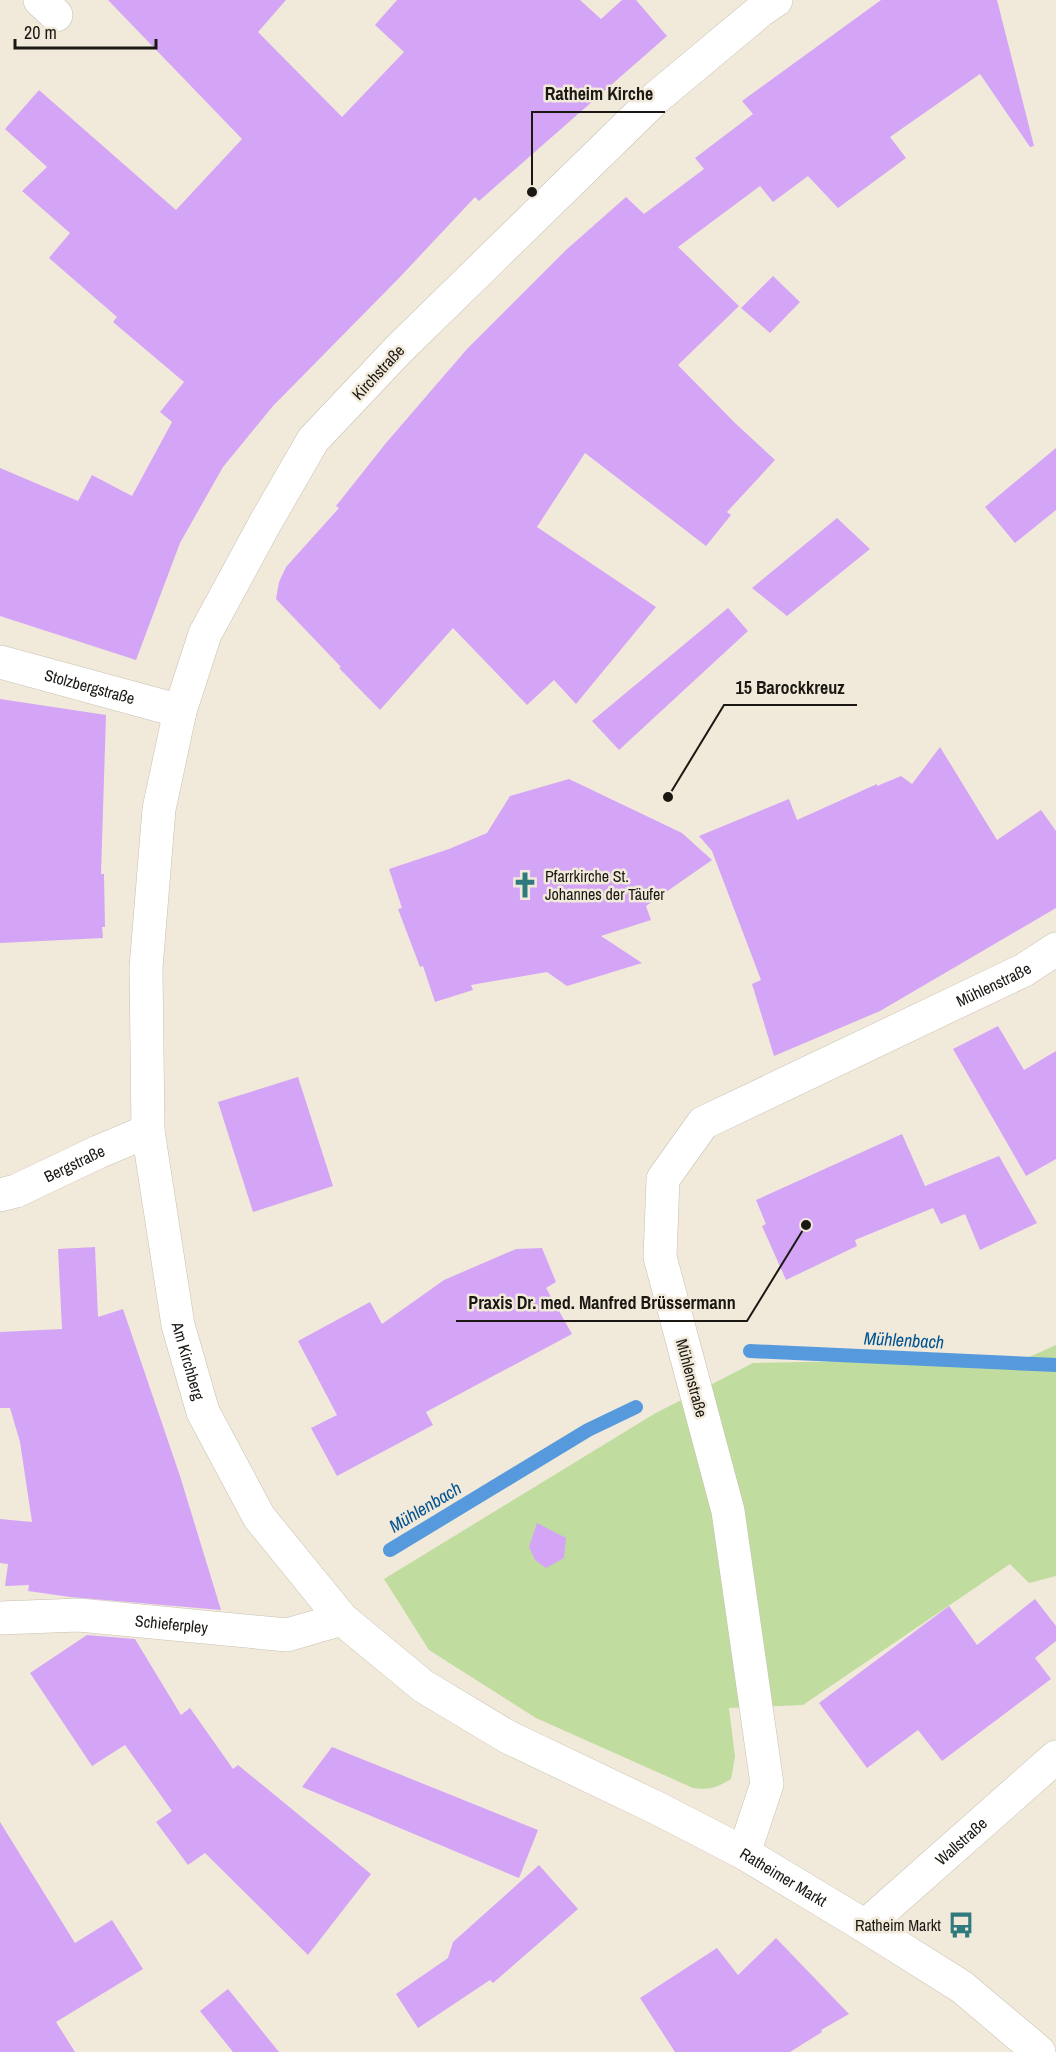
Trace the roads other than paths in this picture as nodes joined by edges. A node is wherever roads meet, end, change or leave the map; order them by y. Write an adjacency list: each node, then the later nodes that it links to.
1 (776, 0): 3 (street, Kirchstraße)
2 (0, 662): 3 (street, Stolzbergstraße)
3 (180, 711): 4 (street, Kirchstraße)
4 (154, 856): 6 (street, Am Kirchberg)
5 (1056, 949): 12 (street, Mühlenstraße)
6 (148, 1131): 7 (street, Bergstraße); 9 (street, Am Kirchberg)
7 (0, 1195)
8 (0, 1618): 9 (street, Schieferpley)
9 (342, 1619): 10 (street, Am Kirchberg)
10 (508, 1737): 12 (street, Ratheimer Markt)
11 (1056, 1757): 13 (street, Wallstraße)
12 (744, 1853): 13 (street, Ratheimer Markt)
13 (865, 1926): 14 (street, Ratheimer Markt)
14 (1039, 2052)

